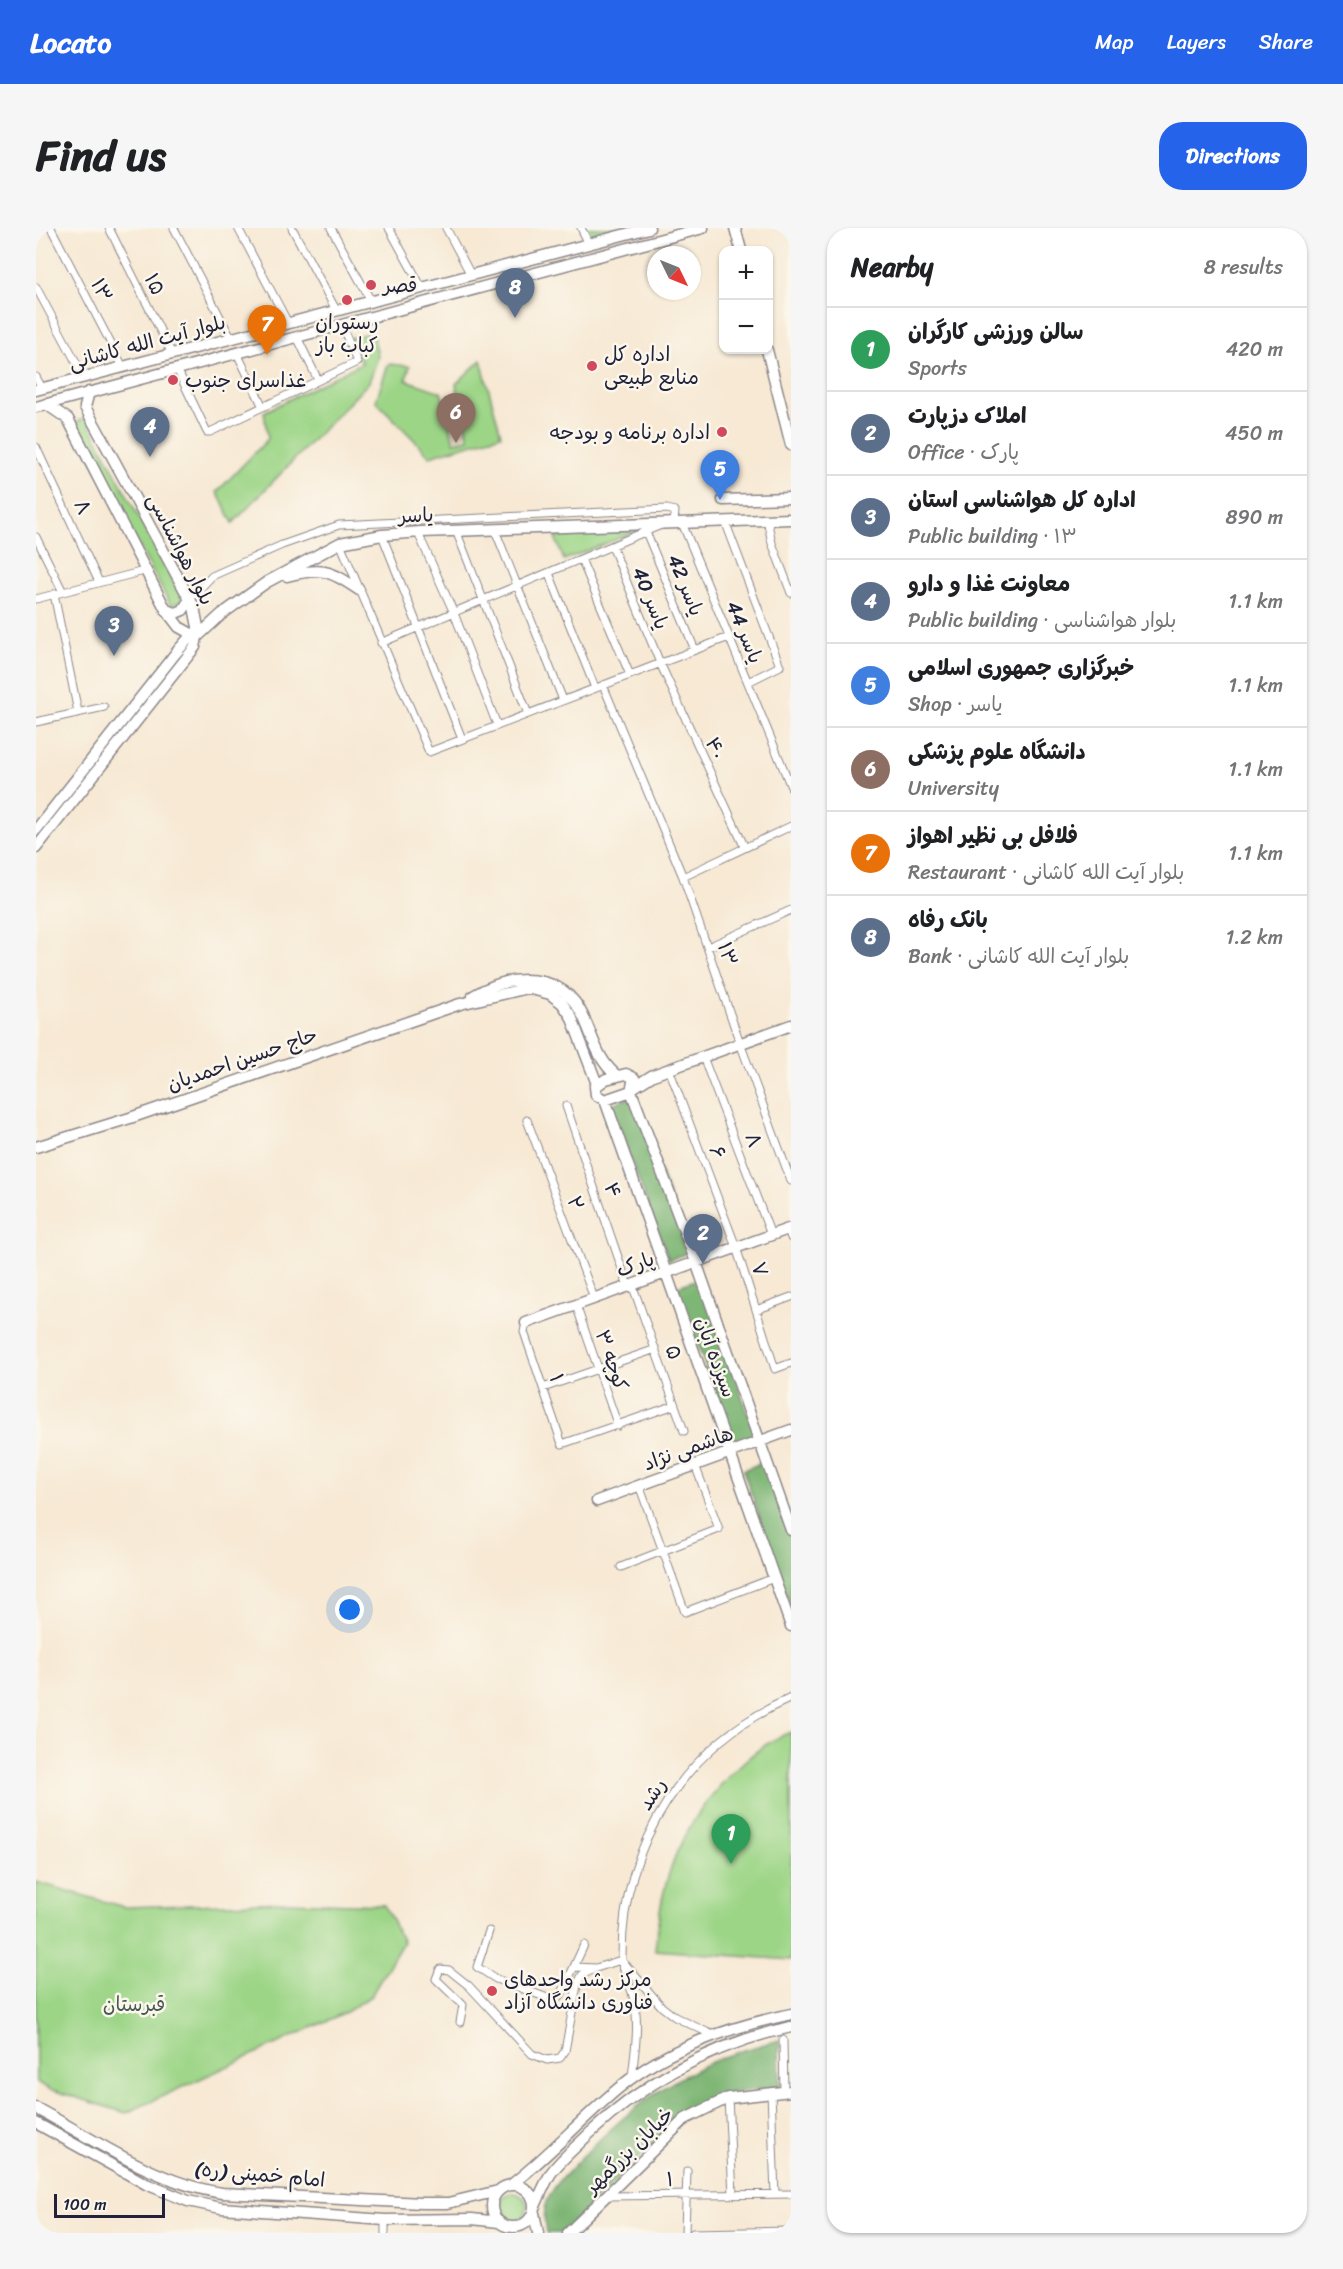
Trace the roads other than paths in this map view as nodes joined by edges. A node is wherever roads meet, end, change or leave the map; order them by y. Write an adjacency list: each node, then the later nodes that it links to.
1 (51, 228): 27 (street, ۱۳)
2 (109, 228): 25 (street, ۱۵)
3 (174, 228): 23 (street)
4 (238, 228): 20 (street)
5 (292, 228): 19 (street)
6 (331, 228): 18 (street)
7 (389, 228): 17 (street)
8 (446, 228): 15 (street)
9 (581, 228): 13 (street)
10 (703, 228): 21 (main road, بلوار آیت الله کاشانی)
11 (735, 228): 14 (main road)
12 (643, 229): 13 (main road, بلوار آیت الله کاشانی)
13 (589, 244): 15 (main road, بلوار آیت الله کاشانی)
14 (740, 246)
15 (471, 275): 17 (main road, بلوار آیت الله کاشانی)
16 (36, 287): 30 (street)
17 (422, 288): 18 (main road, بلوار آیت الله کاشانی)
18 (371, 301): 19 (main road, بلوار آیت الله کاشانی)
19 (336, 310): 20 (main road, بلوار آیت الله کاشانی)
20 (288, 323): 23 (main road, بلوار آیت الله کاشانی)
21 (342, 326): 22 (main road, بلوار آیت الله کاشانی); 31 (street)
22 (297, 337): 24 (main road, بلوار آیت الله کاشانی); 31 (street)
23 (231, 338): 25 (main road, بلوار آیت الله کاشانی)
24 (237, 353): 28 (main road, بلوار آیت الله کاشانی); 35 (street)
25 (171, 354): 27 (main road, بلوار آیت الله کاشانی)
26 (767, 354): 38 (main road)
27 (123, 367): 30 (main road, بلوار آیت الله کاشانی)
28 (177, 369): 33 (main road, بلوار آیت الله کاشانی); 35 (street)
29 (36, 377): 32 (street)
30 (84, 377): 32 (main road, بلوار آیت الله کاشانی)
31 (318, 381): 35 (street)
32 (39, 389)
33 (89, 392): 34 (main road, بلوار آیت الله کاشانی); 36 (main road)
34 (41, 406): 37 (main road)
35 (263, 407)
36 (87, 411): 37 (main road); 65 (main road, بلوار هواشناسی)
37 (68, 419): 55 (main road, بلوار هواشناسی)
38 (791, 445)
39 (36, 447): 57 (street, ۸)
40 (791, 498): 41 (main road)
41 (723, 500)
42 (767, 519): 43 (main road, یاسر); 44 (main road, یاسر); 62 (street)
43 (791, 519)
44 (725, 521): 45 (main road, یاسر); 76 (street)
45 (674, 523): 46 (main road, یاسر); 47 (street, یاسر); 65 (street); 71 (street, یاسر 44)
46 (495, 530): 49 (main road, یاسر); 59 (street)
47 (646, 532): 53 (street, یاسر); 73 (street, یاسر 42)
48 (418, 533): 49 (main road, یاسر); 50 (main road, یاسر); 68 (street)
49 (457, 533): 66 (street)
50 (382, 534): 52 (main road, یاسر); 69 (street)
51 (36, 537): 61 (street)
52 (340, 543): 58 (main road, یاسر); 60 (street)
53 (612, 546): 54 (street, یاسر); 74 (street, یاسر 40)
54 (581, 559): 56 (street, یاسر); 75 (street)
55 (144, 571): 57 (street); 67 (main road, بلوار هواشناسی)
56 (549, 573): 59 (street, یاسر); 78 (street)
57 (99, 582): 61 (street)
58 (267, 582): 60 (main road); 70 (main road, یاسر)
59 (518, 586): 66 (street, یاسر); 79 (street)
60 (359, 590): 72 (street)
61 (63, 592): 63 (street)
62 (791, 593)
63 (54, 594): 64 (street); 81 (street)
64 (36, 599)
65 (190, 599): 67 (main road); 70 (main road, بلوار هواشناسی)
66 (484, 600): 68 (street, یاسر); 82 (street)
67 (166, 610): 70 (main road, بلوار هواشناسی)
68 (454, 613): 69 (street, یاسر); 84 (street)
69 (418, 628): 72 (street, یاسر); 85 (street)
70 (197, 637): 88 (main road, یاسر); 90 (main road, یاسر)
71 (729, 637): 73 (street); 76 (street, یاسر 44)
72 (381, 643): 85 (street)
73 (695, 650): 74 (street)
74 (660, 663): 75 (street); 89 (street, ۴۰)
75 (630, 675): 77 (street)
76 (748, 682): 86 (street, یاسر 44)
77 (603, 685): 78 (street); 91 (street, ۱۳)
78 (596, 688): 79 (street)
79 (563, 700): 82 (street)
80 (104, 707): 81 (street)
81 (78, 712): 83 (street)
82 (528, 714): 84 (street)
83 (36, 719)
84 (497, 725): 85 (street)
85 (462, 739)
86 (791, 787)
87 (791, 826): 89 (street)
88 (36, 830)
89 (744, 846): 91 (street)
90 (36, 848)
91 (683, 877): 93 (street, ۱۳)
92 (791, 910): 93 (street)
93 (708, 947): 96 (street, ۱۳)
94 (460, 1004): 99 (main road, حاج حسین احمدیان); 102 (main road, حاج حسین احمدیان); 107 (main road, حاج حسین احمدیان)
95 (791, 1025): 96 (main road)
96 (740, 1043): 97 (main road); 108 (street, ۱۳)
97 (703, 1057): 98 (main road); 110 (street, ۸)
98 (669, 1069): 101 (main road); 111 (street, ۶)
99 (616, 1075): 100 (main road); 102 (main road)
100 (630, 1075): 101 (main road); 103 (main road, سیزده آبان)
101 (653, 1075): 103 (main road)
102 (597, 1084): 104 (main road, حاج حسین احمدیان)
103 (633, 1089): 104 (main road); 112 (main road, سیزده آبان)
104 (604, 1100): 113 (main road, سیزده آبان)
105 (566, 1106): 114 (street, ۴)
106 (527, 1120): 116 (street, ۲)
107 (36, 1147)
108 (791, 1181)
109 (790, 1232): 110 (main road, پارک)
110 (771, 1235): 111 (main road, پارک)
111 (736, 1247): 112 (main road, پارک); 118 (street, ۷)
112 (696, 1262): 113 (main road, پارک); 128 (main road, سیزده آبان)
113 (666, 1272): 114 (main road, پارک); 129 (main road, سیزده آبان)
114 (630, 1285): 116 (main road, پارک); 120 (street, ۵)
115 (791, 1297): 118 (street)
116 (594, 1298): 117 (main road, پارک)
117 (576, 1305): 119 (main road, پارک); 122 (street, کوچه ۳)
118 (756, 1310): 121 (street, ۷)
119 (526, 1323): 123 (street, ۱)
120 (656, 1349): 122 (street); 124 (street, ۵)
121 (791, 1364)
122 (597, 1369): 123 (street); 125 (street, کوچه ۳)
123 (543, 1388): 125 (street, ۱)
124 (675, 1405): 125 (street); 127 (street, ۵)
125 (618, 1426)
126 (791, 1430): 128 (main road, هاشمی نژاد)
127 (684, 1431)
128 (760, 1441): 129 (main road, هاشمی نژاد); 133 (main road, سیزده آبان)
129 (730, 1452): 130 (main road, هاشمی نژاد); 137 (main road, سیزده آبان)
130 (695, 1465): 131 (main road, هاشمی نژاد); 135 (street)
131 (639, 1485): 132 (main road, هاشمی نژاد); 135 (street)
132 (597, 1501)
133 (787, 1505): 134 (main road, سیزده آبان)
134 (791, 1530)
135 (664, 1550): 136 (street); 137 (street)
136 (621, 1567)
137 (774, 1578): 138 (main road, سیزده آبان)
138 (791, 1626)
139 (791, 1698): 142 (street, رشد)
140 (489, 1931): 143 (street)
141 (584, 1945): 143 (street)
142 (621, 1960): 144 (street); 148 (street); 150 (street, رشد)
143 (574, 1967): 144 (street)
144 (596, 1968): 146 (street)
145 (791, 2014): 148 (main road)
146 (460, 2022)
147 (791, 2028): 166 (main road)
148 (713, 2035): 150 (main road)
149 (783, 2040): 151 (street)
150 (632, 2078): 159 (main road)
151 (788, 2091): 152 (main road, خیابان بزرگمهر)
152 (771, 2092): 153 (main road, خیابان بزرگمهر); 162 (street)
153 (728, 2098): 161 (street); 165 (main road, خیابان بزرگمهر)
154 (36, 2108): 156 (main road, امام خمینی (ره))
155 (36, 2123): 157 (main road, امام خمینی (ره))
156 (89, 2137): 157 (main road); 160 (main road, امام خمینی (ره))
157 (82, 2150): 167 (main road, امام خمینی (ره))
158 (687, 2171): 164 (street)
159 (511, 2185): 160 (main road); 166 (main road)
160 (498, 2191): 168 (main road)
161 (733, 2194): 162 (street, ۱); 164 (street, ۱)
162 (775, 2194): 163 (street, ۱)
163 (791, 2194)
164 (685, 2195): 165 (street, ۱); 173 (street)
165 (606, 2196): 172 (main road, خیابان بزرگمهر)
166 (534, 2210): 168 (main road); 171 (main road)
167 (385, 2220): 168 (main road, امام خمینی (ره)); 170 (street)
168 (506, 2227)
169 (791, 2231): 174 (street)
170 (385, 2233)
171 (538, 2233)
172 (568, 2233)
173 (685, 2233)
174 (693, 2233)

